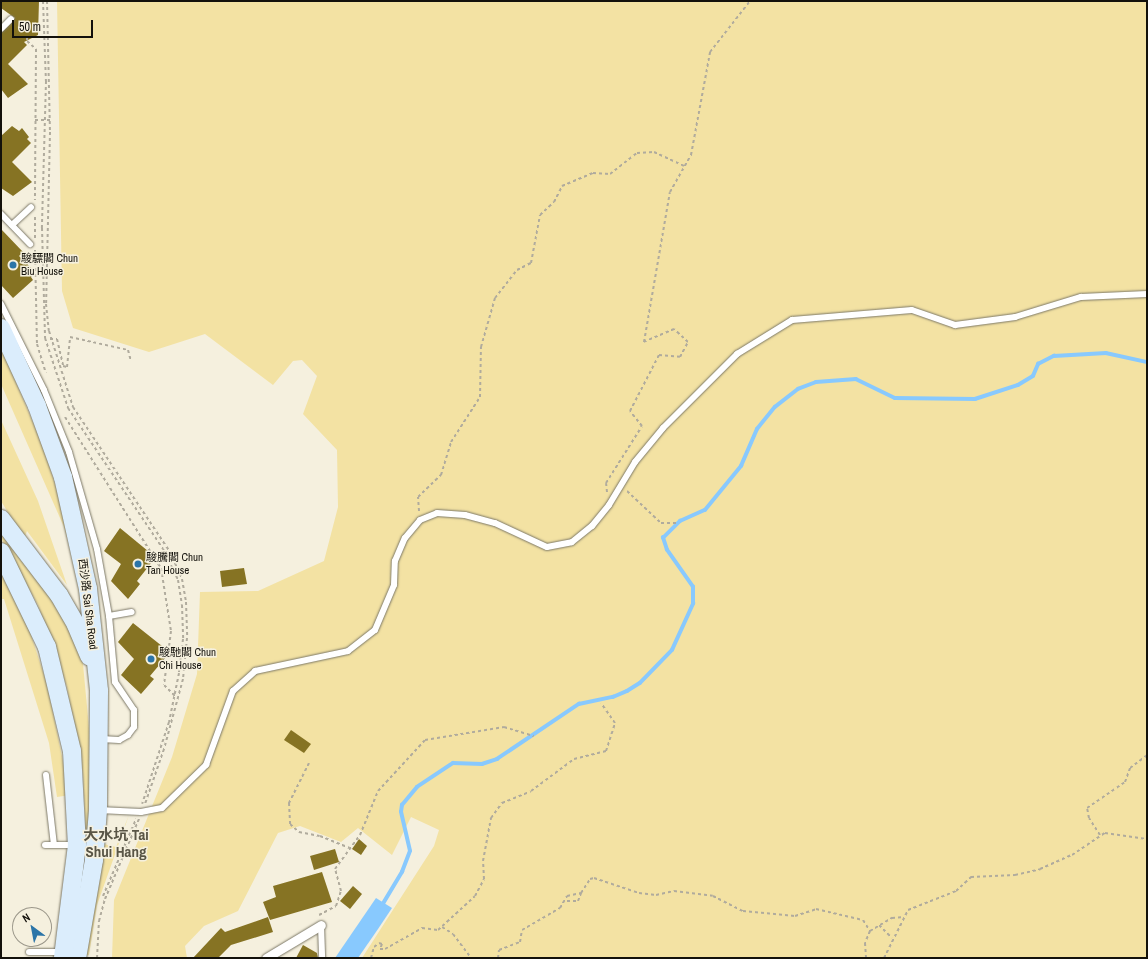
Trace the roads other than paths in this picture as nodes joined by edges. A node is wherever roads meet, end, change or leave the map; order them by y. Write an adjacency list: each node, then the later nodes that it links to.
1 (11, 19): 2 (lane)
2 (1, 29)
3 (34, 207): 5 (lane)
4 (1, 214): 5 (lane)
5 (12, 225): 6 (lane)
6 (30, 244)
7 (1147, 294): 17 (lane)
8 (1, 304): 13 (lane)
9 (1, 328): 14 (main road, 西沙路 Sai Sha Road)
10 (1, 519): 14 (main road)
11 (1, 552): 18 (main road)
12 (132, 612): 13 (lane)
13 (109, 616): 15 (lane)
14 (97, 681): 15 (main road, 西沙路 Sai Sha Road)
15 (100, 739): 17 (main road, 西沙路 Sai Sha Road)
16 (46, 775): 20 (lane)
17 (98, 810): 21 (main road, 西沙路 Sai Sha Road)
18 (76, 844): 20 (lane); 21 (main road)
19 (45, 845): 20 (lane)
20 (54, 845)
21 (80, 893): 24 (main road)
22 (321, 926): 25 (street); 26 (lane)
23 (29, 952): 24 (lane)
24 (68, 956)
25 (266, 958)
26 (322, 958)

